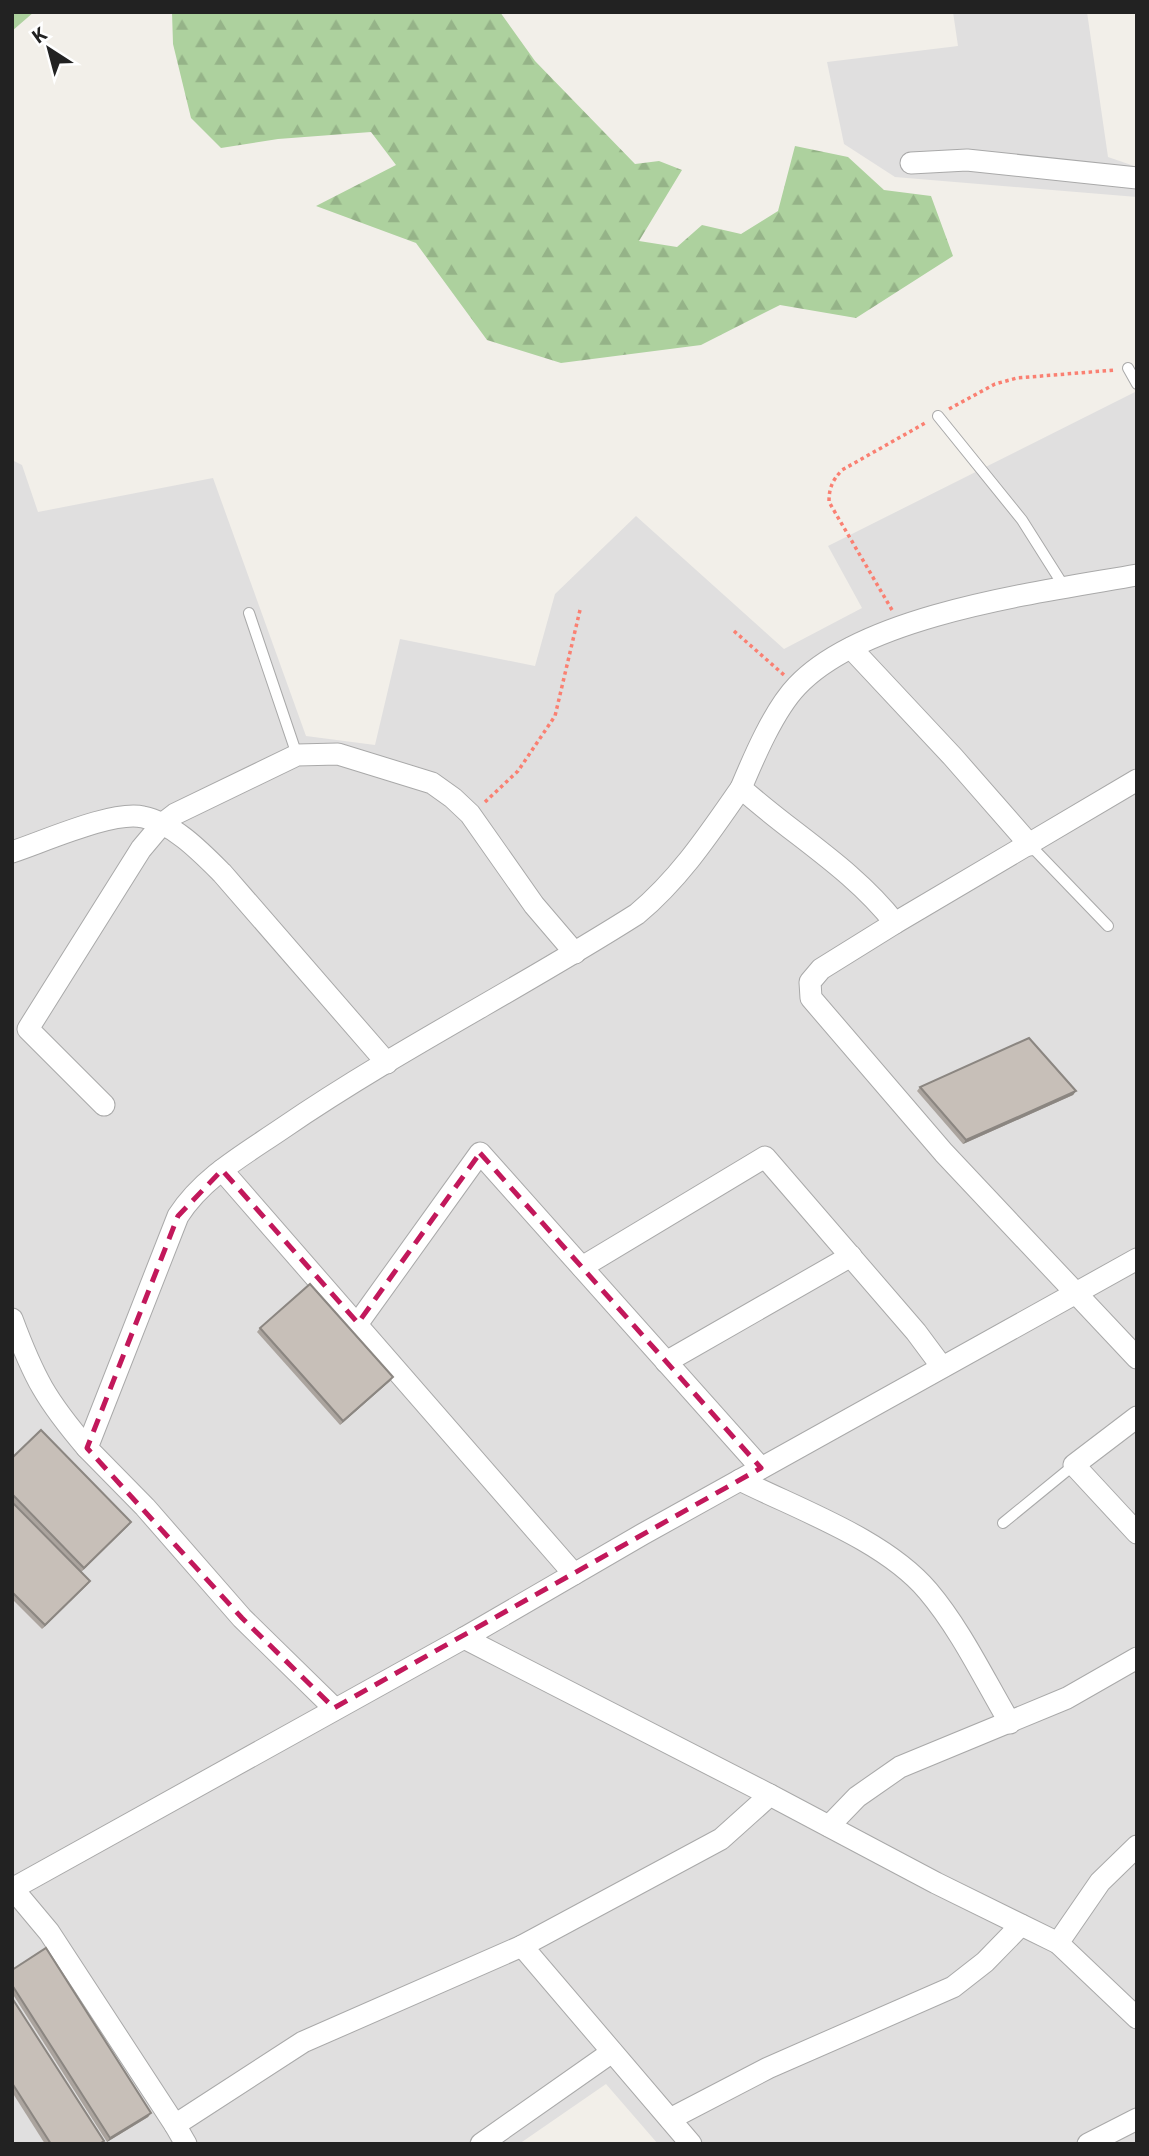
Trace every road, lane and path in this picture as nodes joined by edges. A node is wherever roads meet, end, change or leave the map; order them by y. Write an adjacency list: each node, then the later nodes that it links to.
1 (911, 163): 2 (street)
2 (1137, 178)
3 (1128, 369): 4 (lane); 5 (path)
4 (1137, 384)
5 (938, 416): 7 (lane); 10 (path)
6 (1137, 575): 7 (street)
7 (1066, 589): 10 (street)
8 (580, 610): 17 (path)
9 (249, 613): 14 (lane)
10 (901, 626): 12 (street)
11 (734, 631): 13 (path)
12 (851, 648): 13 (street); 19 (street)
13 (796, 686): 16 (street)
14 (297, 755): 17 (street); 18 (street)
15 (1137, 780): 19 (street)
16 (741, 788): 21 (street); 23 (street)
17 (470, 814): 23 (street)
18 (162, 824): 20 (street); 24 (street); 25 (street)
19 (1030, 845): 21 (street); 22 (lane)
20 (12, 852)
21 (895, 923): 30 (street)
22 (1108, 926)
23 (575, 953): 24 (street)
24 (387, 1063): 26 (street)
25 (104, 1105)
26 (222, 1170): 32 (street); 37 (street)
27 (851, 1256): 29 (street); 34 (street); 35 (street)
28 (1137, 1259): 30 (street)
29 (582, 1267): 32 (street); 34 (street)
30 (1078, 1293): 33 (street); 35 (street)
31 (12, 1319): 37 (street)
32 (358, 1323): 43 (street)
33 (1137, 1358)
34 (666, 1362): 39 (street)
35 (942, 1367): 39 (street)
36 (1137, 1417): 38 (street)
37 (87, 1448): 46 (street)
38 (1074, 1465): 41 (lane); 42 (street)
39 (761, 1468): 40 (street)
40 (740, 1480): 43 (street); 47 (street)
41 (1003, 1523)
42 (1137, 1533)
43 (574, 1574): 44 (street)
44 (464, 1638): 46 (street); 48 (street)
45 (1137, 1658): 47 (street)
46 (334, 1708): 51 (street)
47 (1010, 1723): 49 (street)
48 (770, 1795): 49 (street); 54 (street)
49 (829, 1826): 52 (street)
50 (1137, 1846): 53 (street)
51 (13, 1889): 59 (street)
52 (1021, 1925): 53 (street); 57 (street)
53 (1058, 1943): 55 (street)
54 (522, 1946): 56 (street); 59 (street)
55 (1137, 2018)
56 (612, 2052): 57 (street); 60 (street)
57 (670, 2119): 61 (street)
58 (1137, 2119): 62 (street)
59 (181, 2134)
60 (481, 2144)
61 (691, 2144)
62 (1088, 2144)

